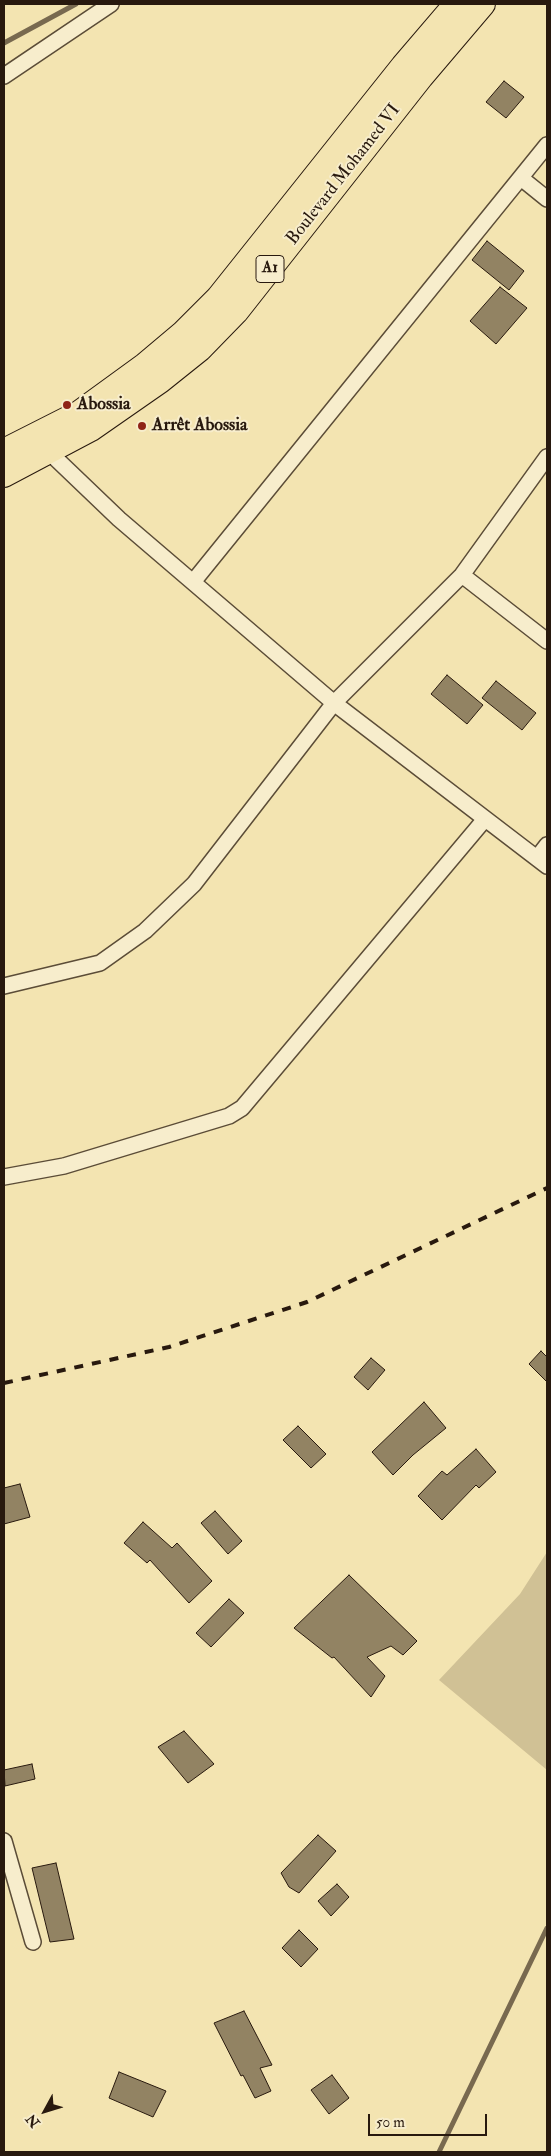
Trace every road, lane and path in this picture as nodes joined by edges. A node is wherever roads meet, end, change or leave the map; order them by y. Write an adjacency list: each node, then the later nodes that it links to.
1 (111, 4): 4 (street)
2 (456, 4): 8 (main road, Boulevard Mohamed VI / A1)
3 (483, 4): 9 (main road, Boulevard Mohamed VI / A1)
4 (4, 76)
5 (547, 145): 6 (street)
6 (521, 178): 7 (street); 13 (street)
7 (547, 198)
8 (4, 451)
9 (49, 452): 11 (main road, Boulevard Mohamed VI / A1); 13 (street)
10 (547, 457): 12 (street)
11 (4, 475)
12 (462, 575): 14 (street); 15 (street)
13 (192, 582): 15 (street)
14 (547, 641)
15 (334, 704): 16 (street); 19 (street)
16 (485, 819): 18 (street); 20 (street)
17 (547, 845): 18 (street)
18 (542, 862)
19 (4, 986)
20 (4, 1177)
21 (4, 1842): 22 (street)
22 (32, 1942)

